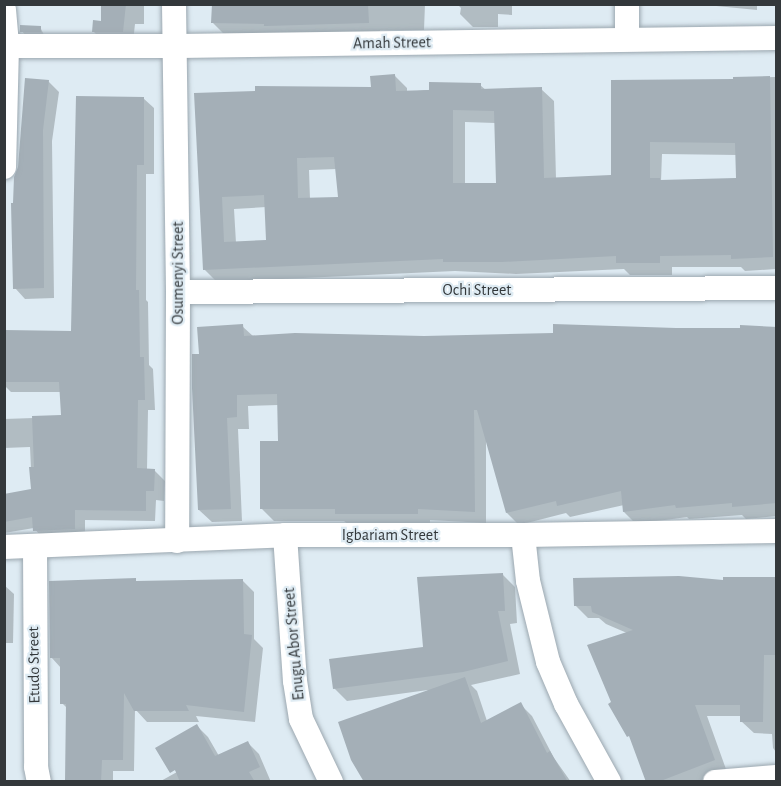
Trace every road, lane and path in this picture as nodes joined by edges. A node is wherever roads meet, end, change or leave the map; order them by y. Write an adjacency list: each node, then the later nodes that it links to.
1 (174, 4): 7 (street, Osumenyi Street)
2 (627, 4): 5 (street)
3 (4, 10): 6 (street)
4 (777, 38): 5 (street, Amah Street)
5 (627, 39): 7 (street, Amah Street)
6 (7, 46): 7 (street, Amah Street); 8 (street)
7 (175, 46): 10 (street, Osumenyi Street)
8 (4, 167)
9 (777, 288): 10 (street, Ochi Street)
10 (178, 292): 14 (street, Osumenyi Street)
11 (777, 531): 13 (street, Igbariam Street)
12 (285, 535): 13 (street, Igbariam Street); 14 (street, Igbariam Street); 19 (street, Enugu Abor Street)
13 (523, 535): 20 (street)
14 (177, 541): 16 (street, Igbariam Street)
15 (4, 547): 16 (street, Igbariam Street)
16 (35, 548): 18 (street, Etudo Street)
17 (777, 777): 21 (street)
18 (39, 782)
19 (331, 782)
20 (609, 782)
21 (715, 782)

